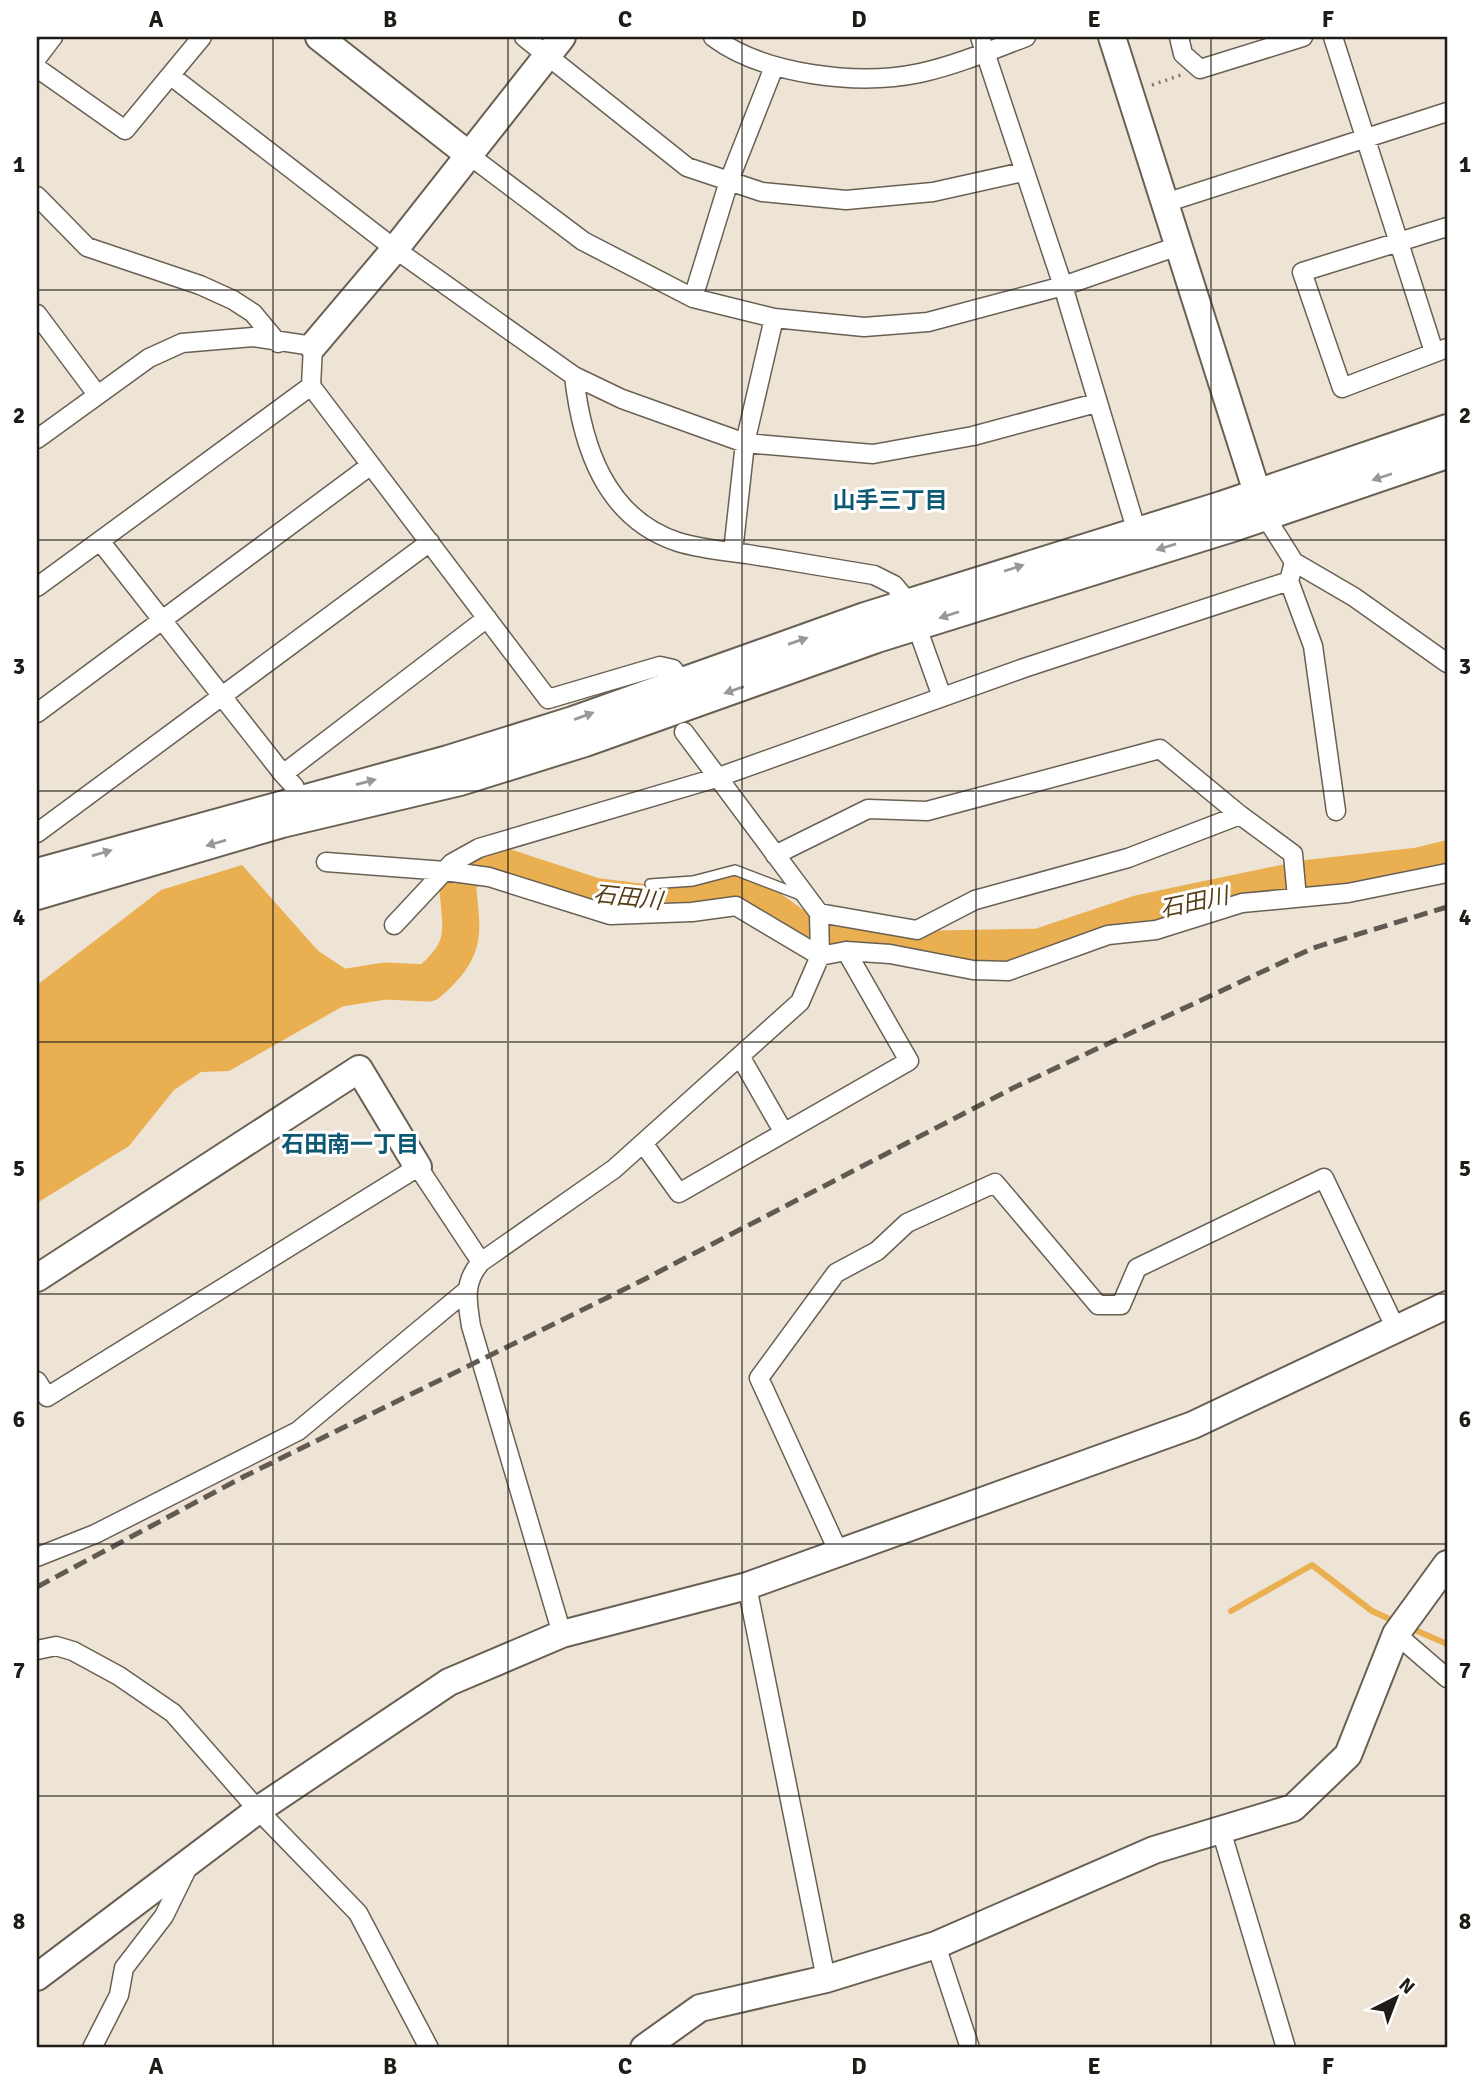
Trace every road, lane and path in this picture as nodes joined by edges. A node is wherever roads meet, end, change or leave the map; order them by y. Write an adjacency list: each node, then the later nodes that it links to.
1 (53, 37): 13 (street)
2 (202, 37): 17 (street)
3 (319, 37): 21 (street)
4 (524, 37): 12 (street)
5 (713, 37): 14 (street)
6 (1026, 37): 11 (street)
7 (1112, 37): 18 (street)
8 (1179, 37): 16 (street)
9 (1303, 37): 16 (street)
10 (1333, 37): 20 (street)
11 (983, 45): 14 (street); 22 (street)
12 (555, 46): 21 (street); 23 (street)
13 (37, 58)
14 (774, 67): 23 (street)
15 (37, 68): 17 (street)
16 (1200, 69): 18 (path)
17 (171, 76): 29 (street)
18 (1129, 92): 25 (street)
19 (1447, 112): 20 (street)
20 (1364, 139): 25 (street); 27 (street)
21 (469, 155): 29 (street); 31 (street)
22 (1023, 172): 23 (street); 30 (street)
23 (729, 181): 31 (street)
24 (37, 196): 34 (street)
25 (1165, 203): 28 (street)
26 (1447, 227): 27 (street)
27 (1397, 241): 36 (street); 36 (street)
28 (1178, 246): 30 (street); 46 (street)
29 (395, 249): 35 (street); 37 (street)
30 (1063, 286): 33 (street); 40 (street)
31 (693, 298): 33 (street)
32 (37, 314): 39 (street)
33 (774, 318): 43 (street)
34 (278, 343): 35 (street); 39 (street)
35 (313, 346): 38 (street)
36 (1441, 350)
37 (574, 376): 43 (street); 50 (street)
38 (311, 386): 45 (street); 48 (street)
39 (96, 393): 42 (street)
40 (1096, 403): 43 (street); 47 (street)
41 (1447, 428): 46 (street)
42 (37, 439)
43 (745, 443): 50 (street)
44 (1447, 455): 46 (street, one-way to 46)
45 (371, 465): 49 (street); 56 (street)
46 (1261, 504): 47 (street); 51 (street); 54 (street, one-way to 54)
47 (1136, 529): 54 (street, one-way to 47)
48 (100, 541): 53 (street); 56 (street)
49 (430, 542): 55 (street); 59 (street)
50 (733, 552): 54 (street)
51 (1294, 562): 52 (street); 57 (street)
52 (1289, 581): 60 (street); 66 (street)
53 (37, 587)
54 (913, 614): 58 (street, one-way to 54); 60 (street); 75 (street, one-way to 75)
55 (487, 618): 58 (street); 63 (street)
56 (163, 620): 59 (street); 61 (street)
57 (1447, 663)
58 (681, 680): 65 (street, one-way to 58)
59 (223, 695): 63 (street); 68 (street)
60 (942, 697): 64 (street)
61 (37, 713)
62 (684, 732): 64 (street)
63 (283, 774): 65 (street)
64 (716, 778): 69 (street); 71 (street)
65 (300, 799): 72 (street, one-way to 65)
66 (1336, 811)
67 (1240, 815): 69 (street); 76 (street); 79 (street)
68 (37, 833)
69 (775, 855): 77 (street)
70 (326, 862): 71 (street)
71 (445, 870): 78 (street); 82 (street)
72 (37, 872)
73 (1447, 873): 76 (street)
74 (650, 884): 77 (lane)
75 (37, 896)
76 (1297, 898): 81 (street)
77 (814, 906): 79 (street); 82 (street)
78 (394, 925)
79 (917, 930): 81 (street)
80 (846, 951): 81 (street); 82 (street); 84 (street)
81 (890, 954)
82 (820, 956): 83 (street)
83 (740, 1056): 84 (street); 85 (street)
84 (784, 1133): 85 (street)
85 (643, 1143): 87 (street)
86 (418, 1167): 87 (street); 88 (street); 92 (street)
87 (481, 1262): 89 (street)
88 (37, 1278)
89 (466, 1292): 94 (street); 97 (street)
90 (1447, 1305): 91 (street)
91 (1396, 1329): 93 (street); 93 (street)
92 (37, 1381)
93 (839, 1553): 96 (street)
94 (37, 1557)
95 (1447, 1564): 98 (street)
96 (747, 1586): 97 (street); 106 (street)
97 (562, 1634): 101 (street)
98 (1396, 1634): 100 (street); 102 (street)
99 (37, 1650): 101 (street)
100 (1447, 1678)
101 (258, 1810): 103 (street); 108 (street)
102 (1221, 1830): 104 (street); 111 (street)
103 (191, 1861): 105 (street); 107 (street)
104 (936, 1945): 106 (street); 110 (street)
105 (37, 1977)
106 (826, 1979): 109 (street)
107 (92, 2048)
108 (429, 2048)
109 (645, 2048)
110 (971, 2048)
111 (1286, 2048)

